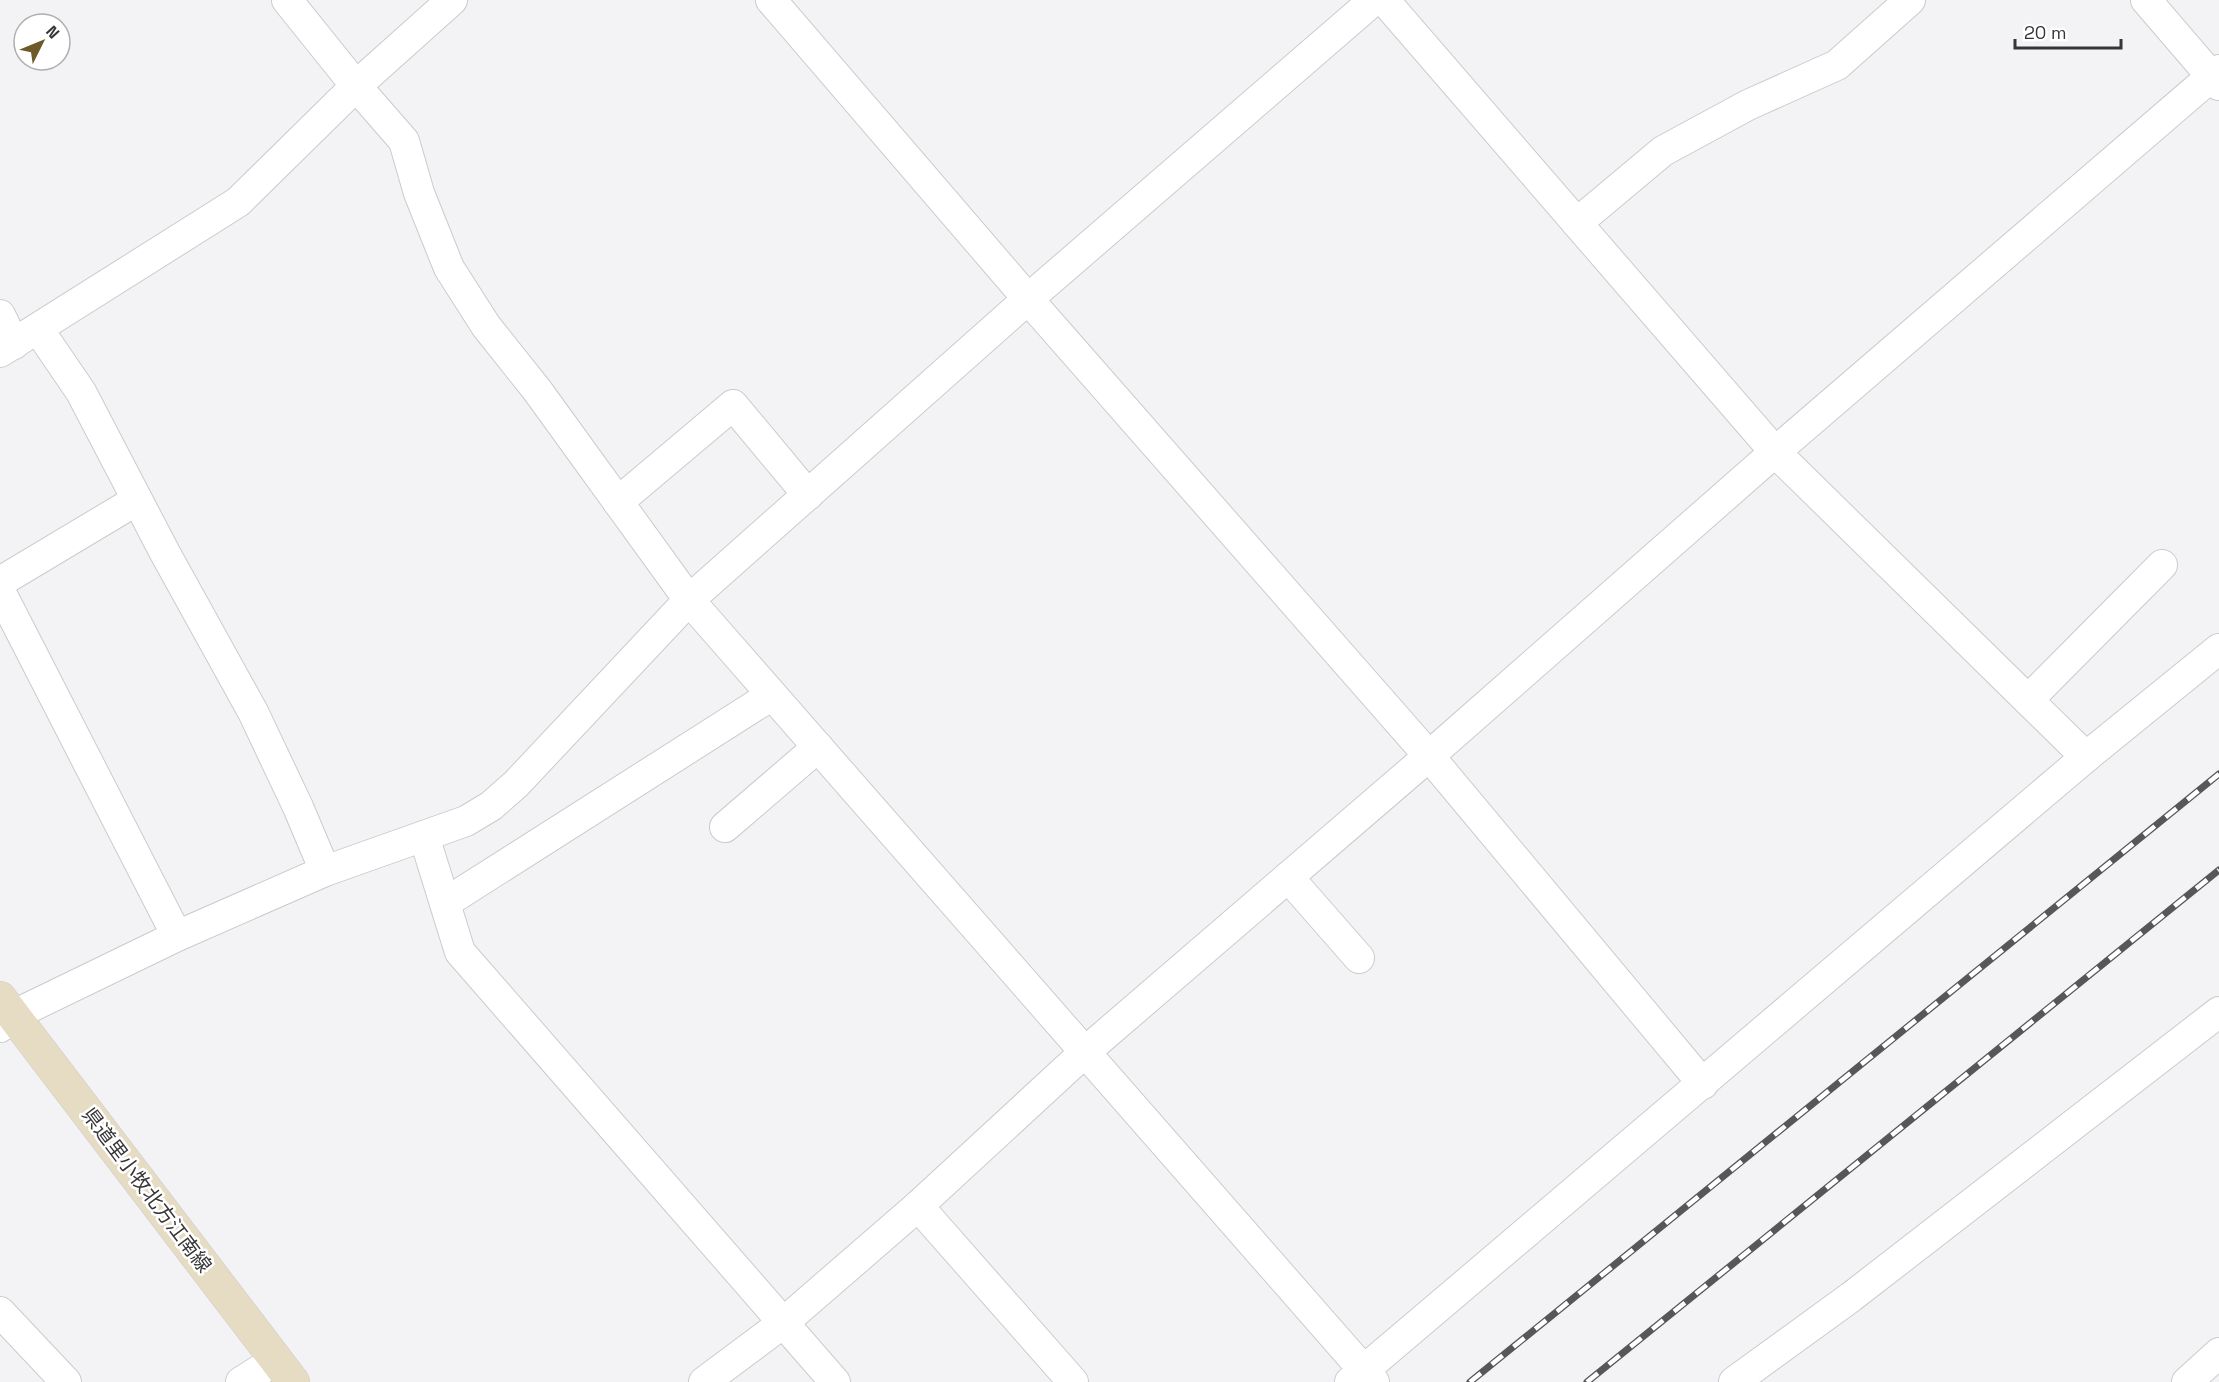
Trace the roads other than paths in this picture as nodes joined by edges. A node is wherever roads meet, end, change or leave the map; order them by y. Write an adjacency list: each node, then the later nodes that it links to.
1 (287, 0): 9 (street)
2 (452, 0): 9 (street)
3 (771, 0): 11 (street)
4 (1374, 0): 11 (street)
5 (1384, 0): 10 (street)
6 (1910, 0): 10 (street)
7 (2146, 0): 8 (street)
8 (2216, 77): 14 (street)
9 (356, 86): 13 (street); 17 (street)
10 (1577, 223): 14 (street)
11 (1028, 299): 15 (street); 26 (street)
12 (0, 315): 13 (street)
13 (17, 342): 16 (street)
14 (1775, 452): 24 (street); 26 (street)
15 (808, 495): 17 (street); 21 (street)
16 (137, 500): 19 (street); 30 (street)
17 (618, 502): 21 (street)
18 (2162, 565): 24 (street)
19 (0, 582)
20 (0, 591): 33 (street)
21 (689, 600): 23 (street); 29 (street)
22 (2219, 649): 27 (street)
23 (772, 694): 25 (street); 32 (street)
24 (2028, 700): 27 (street)
25 (818, 747): 28 (street); 37 (street)
26 (1429, 756): 31 (street); 38 (street)
27 (2086, 757): 38 (street)
28 (725, 827)
29 (424, 836): 30 (street); 32 (street)
30 (325, 871): 33 (street)
31 (1288, 877): 34 (street); 37 (street)
32 (445, 903): 41 (street)
33 (177, 936): 36 (street)
34 (1359, 958)
35 (2219, 1012): 50 (street)
36 (5, 1013): 43 (main road, 県道里小牧北方江南線)
37 (1085, 1052): 39 (street); 44 (street)
38 (1703, 1084): 44 (street)
39 (918, 1206): 41 (street); 49 (street)
40 (0, 1312): 45 (street)
41 (783, 1323): 47 (street); 48 (street)
42 (2219, 1353): 51 (street)
43 (284, 1371): 46 (street)
44 (1363, 1378)
45 (66, 1382)
46 (241, 1382)
47 (704, 1382)
48 (834, 1382)
49 (1073, 1382)
50 (1734, 1382)
51 (2187, 1382)

